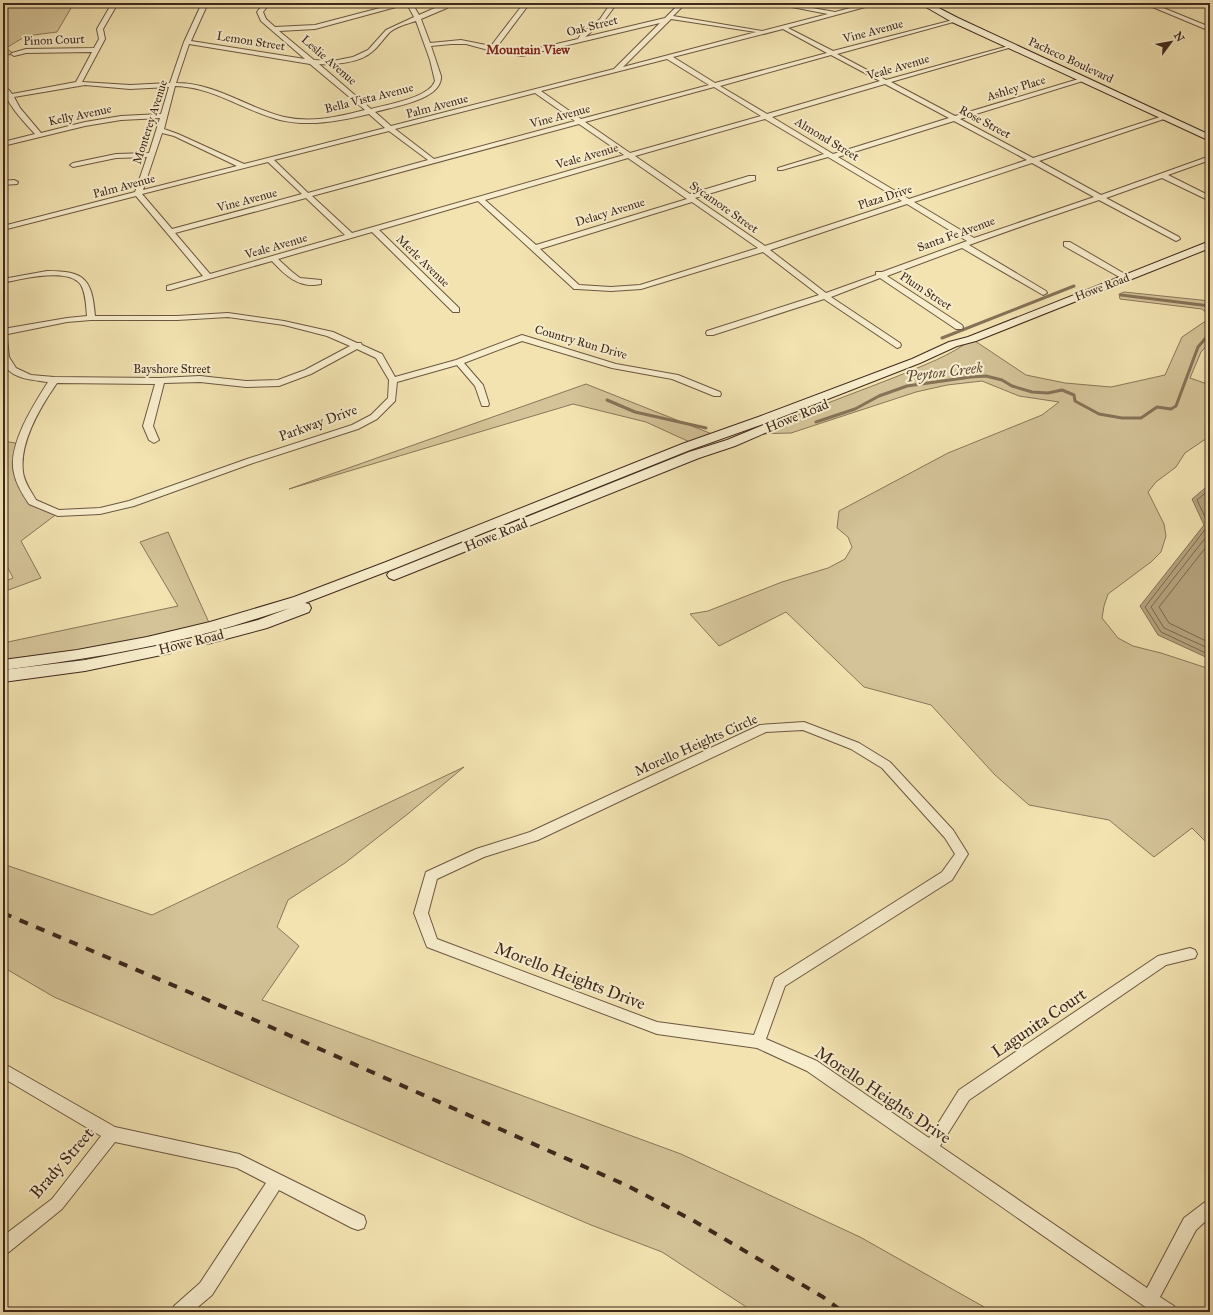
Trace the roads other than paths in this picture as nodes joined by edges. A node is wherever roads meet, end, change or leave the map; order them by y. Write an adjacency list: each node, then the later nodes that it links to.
1 (115, 3): 27 (street)
2 (205, 3): 23 (street, Monterey Avenue)
3 (267, 3): 19 (street, Leslie Avenue)
4 (406, 3): 19 (street)
5 (409, 3): 15 (street, Bella Vista Avenue)
6 (450, 3): 15 (street, Lemon Street)
7 (527, 3): 26 (street)
8 (614, 3): 22 (street)
9 (683, 3): 16 (street)
10 (774, 3): 14 (street)
11 (877, 3): 14 (street, Palm Avenue)
12 (923, 3): 17 (street, Pacheco Boulevard)
13 (1146, 3): 20 (street)
14 (836, 14): 18 (street, Palm Avenue)
15 (418, 18): 24 (street, Bella Vista Avenue); 31 (street, Lemon Street)
16 (668, 18): 21 (street, Oak Street); 22 (street, Oak Street); 32 (street)
17 (955, 20): 25 (street, Pacheco Boulevard); 28 (street, Vine Avenue)
18 (783, 27): 21 (street, Palm Avenue); 28 (street, Rose Street)
19 (275, 29): 31 (street, Leslie Avenue)
20 (1210, 29)
21 (764, 32): 30 (street, Palm Avenue)
22 (580, 41): 26 (street, Oak Street)
23 (187, 42): 31 (street, Lemon Street); 36 (street, Monterey Avenue)
24 (428, 45): 26 (street, Oak Street); 41 (street, Bella Vista Avenue)
25 (1010, 46): 33 (street, Pacheco Boulevard); 34 (street, Veale Avenue)
26 (492, 49)
27 (95, 50): 29 (street, Pinon Court); 35 (street)
28 (832, 53): 34 (street, Rose Street); 37 (street, Vine Avenue)
29 (14, 54)
30 (668, 57): 32 (street, Palm Avenue); 37 (street, Almond Street)
31 (312, 62): 41 (street, Leslie Avenue)
32 (617, 70): 39 (street, Palm Avenue)
33 (1084, 80): 44 (street, Pacheco Boulevard); 45 (street, Ashley Place)
34 (886, 82): 43 (street, Veale Avenue); 45 (street, Rose Street)
35 (78, 84): 36 (street, Bella Vista Avenue); 40 (street, Bella Vista Avenue)
36 (173, 85): 41 (street, Bella Vista Avenue); 42 (street, Monterey Avenue)
37 (715, 85): 43 (street, Almond Street); 46 (street, Vine Avenue)
38 (3, 88): 40 (street)
39 (536, 91): 46 (street, Sycamore Street); 47 (street, Palm Avenue)
40 (10, 96): 49 (street)
41 (370, 110): 47 (street, Leslie Avenue)
42 (163, 116): 48 (street, Monterey Avenue); 49 (street, Kelly Avenue)
43 (767, 116): 53 (street, Almond Street); 54 (street, Veale Avenue)
44 (1164, 117): 50 (street, Pacheco Boulevard); 57 (street, Plaza Drive)
45 (954, 118): 53 (street); 57 (street, Rose Street)
46 (579, 122): 54 (street, Sycamore Street); 58 (street, Vine Avenue)
47 (391, 129): 56 (street, Palm Avenue); 58 (street, Leslie Avenue)
48 (160, 130): 52 (street, Monterey Avenue); 60 (street)
49 (39, 135): 51 (street, Kelly Avenue)
50 (1210, 138)
51 (3, 144)
52 (151, 155): 59 (street); 66 (street, Monterey Avenue)
53 (831, 155): 61 (street); 72 (street, Almond Street)
54 (629, 156): 69 (street, Veale Avenue); 70 (street, Sycamore Street)
55 (1210, 158): 62 (street, Santa Fe Avenue)
56 (270, 160): 60 (street, Palm Avenue); 67 (street)
57 (1032, 160): 68 (street, Rose Street); 72 (street, Plaza Drive)
58 (434, 162): 67 (street, Vine Avenue)
59 (73, 165)
60 (243, 166): 66 (street, Palm Avenue)
61 (780, 169)
62 (1162, 175): 68 (street, Santa Fe Avenue); 71 (street)
63 (752, 178): 70 (street, Delacy Avenue)
64 (14, 182): 65 (street)
65 (3, 183)
66 (138, 194): 73 (street, Palm Avenue); 75 (street)
67 (308, 196): 75 (street, Vine Avenue); 76 (street)
68 (1101, 197): 77 (street, Rose Street); 78 (street, Santa Fe Avenue)
69 (479, 198): 74 (street, Veale Avenue); 82 (street)
70 (691, 198): 82 (street, Delacy Avenue); 83 (street, Sycamore Street)
71 (1210, 199)
72 (907, 201): 78 (street, Almond Street); 83 (street, Plaza Drive)
73 (3, 228)
74 (373, 229): 76 (street, Veale Avenue); 93 (street, Merle Avenue)
75 (171, 232): 86 (street)
76 (350, 236): 84 (street, Veale Avenue)
77 (1176, 239)
78 (974, 241): 81 (street, Santa Fe Avenue)
79 (1067, 244): 87 (street)
80 (1210, 244): 87 (street, Howe Road)
81 (963, 245): 85 (street, Santa Fe Avenue); 91 (street)
82 (534, 248): 83 (street, Plaza Drive)
83 (764, 249): 92 (street, Sycamore Street)
84 (273, 258): 86 (street, Veale Avenue); 89 (street)
85 (879, 274): 92 (street, Santa Fe Avenue); 95 (street, Plum Street)
86 (207, 276): 90 (street, Veale Avenue)
87 (1126, 277): 99 (street, Howe Road)
88 (3, 281): 94 (street)
89 (318, 282)
90 (170, 288)
91 (1043, 293)
92 (825, 296): 97 (street, Santa Fe Avenue); 101 (street, Sycamore Street)
93 (456, 310)
94 (90, 318): 96 (street); 100 (street)
95 (959, 327)
96 (3, 332)
97 (710, 333)
98 (3, 338): 103 (street, Bayshore Street)
99 (972, 339): 109 (street, Howe Road); 110 (street, Howe Road)
100 (358, 345): 104 (street); 105 (street, Bayshore Street)
101 (897, 345)
102 (459, 362): 104 (street, Country Run Drive); 106 (street, Country Run Drive); 107 (street)
103 (54, 380): 104 (street, Parkway Drive); 105 (street, Bayshore Street)
104 (393, 380)
105 (160, 381): 108 (street)
106 (717, 394)
107 (485, 404)
108 (154, 440)
109 (3, 665)
110 (3, 676)
111 (432, 943): 113 (street, Morello Heights Drive); 113 (street, Morello Heights Circle)
112 (1190, 954): 116 (street, Lagunita Court)
113 (758, 1042): 116 (street, Morello Heights Drive)
114 (3, 1070): 115 (street)
115 (112, 1134): 117 (street); 120 (street, Brady Street)
116 (930, 1149): 121 (street, Morello Heights Drive)
117 (276, 1181): 119 (street); 122 (street)
118 (1210, 1207): 121 (street)
119 (358, 1222)
120 (3, 1246)
121 (1150, 1300): 123 (street, Morello Heights Drive)
122 (180, 1312)
123 (1168, 1312)

